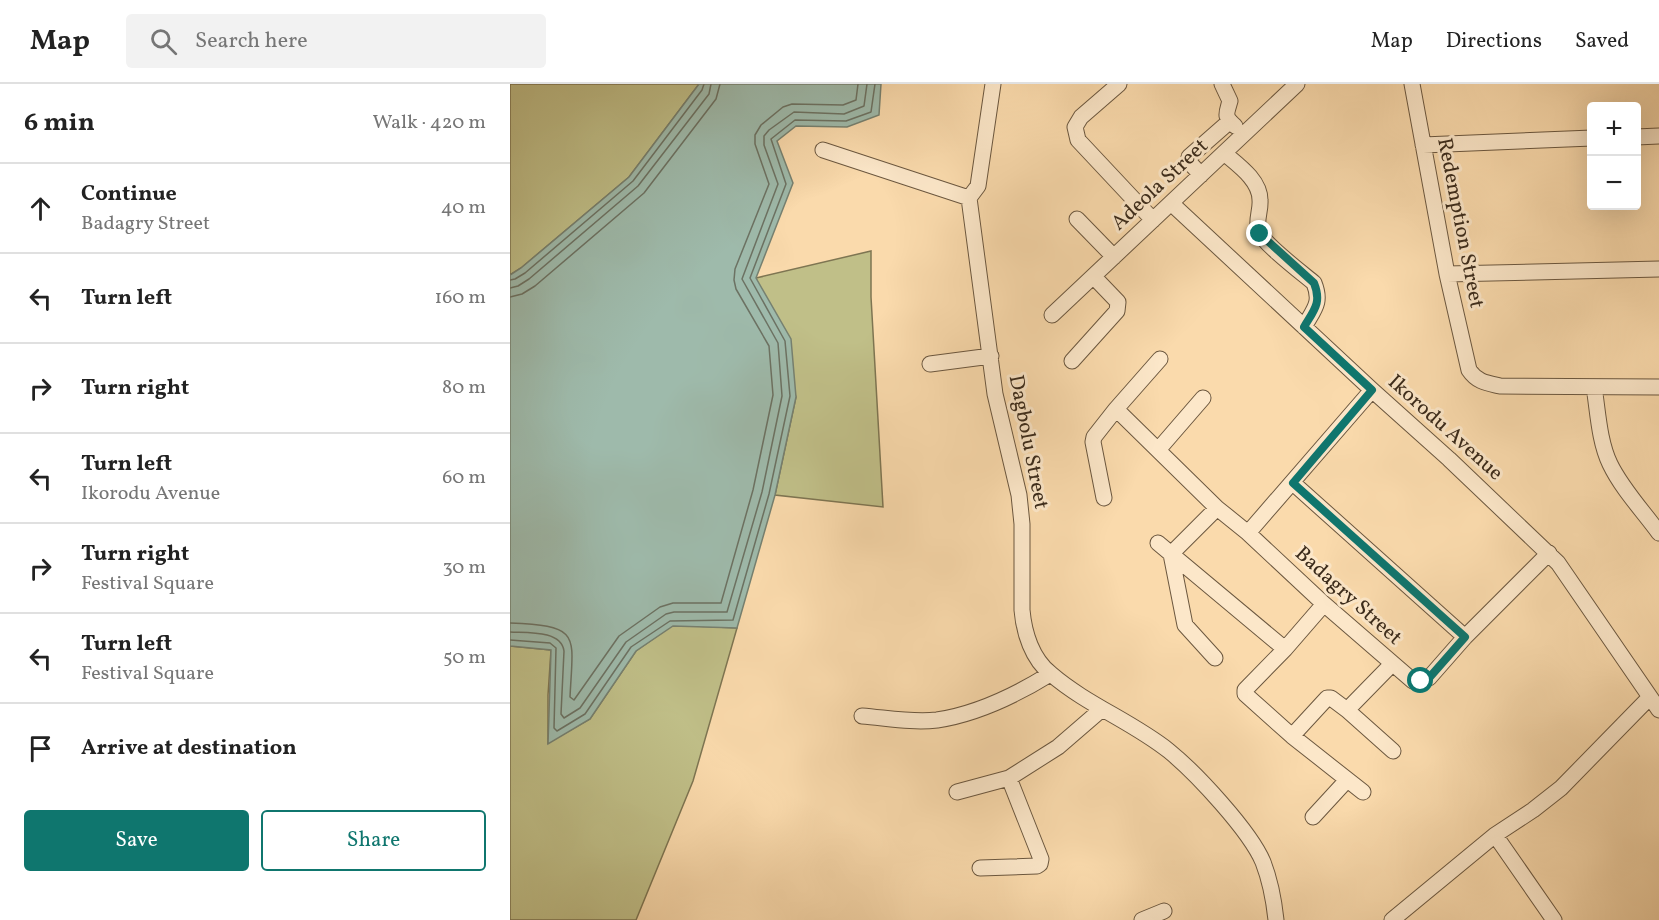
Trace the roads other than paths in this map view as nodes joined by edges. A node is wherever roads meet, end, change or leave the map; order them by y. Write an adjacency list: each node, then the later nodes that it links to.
1 (993, 84): 15 (street)
2 (1119, 84): 18 (street)
3 (1222, 84): 6 (street)
4 (1297, 84): 7 (street, Adeola Street)
5 (1412, 84): 11 (street, Redemption Street)
6 (1230, 121): 7 (street); 14 (street)
7 (1244, 135): 13 (street, Adeola Street)
8 (1659, 136): 9 (street)
9 (1641, 137)
10 (1587, 138): 11 (street)
11 (1423, 145): 21 (street, Redemption Street)
12 (823, 150): 15 (street)
13 (1224, 153): 14 (street, Adeola Street); 24 (street)
14 (1201, 175): 16 (street, Adeola Street)
15 (969, 198): 25 (street, Dagbolu Street)
16 (1171, 203): 18 (street, Adeola Street); 24 (street, Ikorodu Avenue)
17 (1077, 219): 19 (street)
18 (1154, 220): 19 (street, Adeola Street)
19 (1114, 257): 22 (street, Adeola Street)
20 (1659, 269): 21 (street)
21 (1447, 273): 29 (street, Redemption Street)
22 (1094, 277): 23 (street, Adeola Street); 27 (street)
23 (1052, 315)
24 (1304, 327): 31 (street, Ikorodu Avenue)
25 (991, 356): 28 (street); 48 (street, Dagbolu Street)
26 (1160, 359): 33 (street)
27 (1072, 361)
28 (930, 364)
29 (1594, 387): 30 (street); 39 (street)
30 (1659, 387)
31 (1372, 390): 35 (street); 41 (street, Ikorodu Avenue)
32 (1203, 398): 34 (street)
33 (1116, 409): 34 (street, Badagry Street); 36 (street)
34 (1158, 450): 37 (street, Badagry Street)
35 (1293, 483): 38 (street); 44 (street)
36 (1104, 498)
37 (1217, 508): 38 (street, Badagry Street); 42 (street)
38 (1248, 533): 43 (street, Badagry Street)
39 (1659, 533)
40 (1158, 543): 42 (street)
41 (1549, 553): 44 (street, Badagry Street); 49 (street, Ikorodu Avenue)
42 (1171, 554): 45 (street); 46 (street)
43 (1323, 604): 45 (street); 47 (street, Badagry Street)
44 (1465, 637): 47 (street, Badagry Street)
45 (1285, 649): 54 (street)
46 (1215, 658)
47 (1392, 664): 51 (street)
48 (1050, 674): 50 (street, Dagbolu Street); 53 (street)
49 (1650, 697): 52 (street, Ikorodu Avenue); 61 (street)
50 (1102, 709): 56 (street); 66 (street, Dagbolu Street)
51 (1347, 710): 54 (street); 55 (street)
52 (1659, 710)
53 (862, 716)
54 (1292, 736): 57 (street)
55 (1393, 751)
56 (1009, 778): 58 (street); 62 (street)
57 (1347, 780): 59 (street); 60 (street)
58 (957, 792)
59 (1363, 792)
60 (1313, 817)
61 (1495, 835): 64 (street); 67 (street)
62 (980, 868)
63 (1164, 911): 65 (street)
64 (1398, 918)
65 (1142, 920)
66 (1276, 920)
67 (1554, 920)

